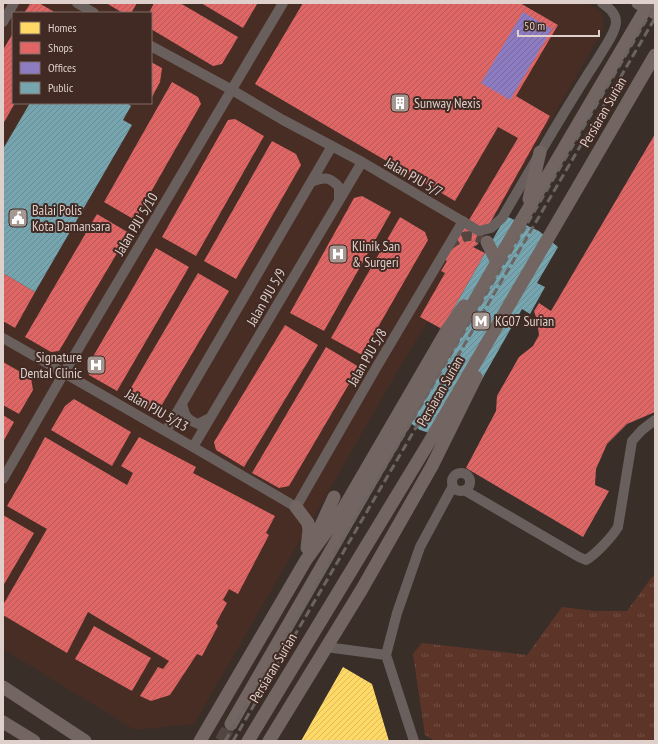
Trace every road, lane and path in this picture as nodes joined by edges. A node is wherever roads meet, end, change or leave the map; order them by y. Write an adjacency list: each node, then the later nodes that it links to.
1 (14, 3): 10 (street)
2 (77, 3): 8 (street)
3 (283, 3): 13 (street, Jalan PJU 5/10)
4 (602, 3): 5 (street); 15 (street, Jalan PJU 5/7)
5 (618, 3)
6 (638, 3): 9 (main road)
7 (649, 3): 19 (main road, Persiaran Surian)
8 (92, 12)
9 (655, 14)
10 (3, 22)
11 (152, 47): 13 (street, Jalan PJU 5/7)
12 (655, 55): 24 (main road, Persiaran Surian)
13 (232, 90): 14 (street, Jalan PJU 5/7); 26 (street, Jalan PJU 5/10)
14 (332, 146): 16 (street, Jalan PJU 5/7); 17 (street, Jalan PJU 5/9)
15 (540, 152): 19 (main road); 20 (street, Jalan PJU 5/7)
16 (362, 162): 18 (street, Jalan PJU 5/9); 20 (street, Jalan PJU 5/7)
17 (311, 182): 18 (street); 27 (street, Jalan PJU 5/9)
18 (338, 200): 28 (street, Jalan PJU 5/9)
19 (527, 211): 22 (main road, Persiaran Surian)
20 (463, 221): 36 (street, Jalan PJU 5/8)
21 (484, 241): 22 (main road)
22 (497, 262): 23 (main road, Persiaran Surian)
23 (484, 286): 37 (main road, Persiaran Surian); 42 (main road, Persiaran Surian)
24 (499, 322): 38 (main road, Persiaran Surian); 46 (main road, Persiaran Surian)
25 (3, 338): 26 (street, Jalan PJU 5/13)
26 (64, 373): 30 (street, Jalan PJU 5/13); 32 (street, Jalan PJU 5/10)
27 (182, 404): 28 (street); 30 (street, Jalan PJU 5/9)
28 (210, 418): 31 (street, Jalan PJU 5/9)
29 (655, 420): 34 (street)
30 (166, 431): 31 (street, Jalan PJU 5/13)
31 (193, 447): 36 (street, Jalan PJU 5/13)
32 (3, 477)
33 (453, 486): 34 (street); 34 (street); 39 (street)
34 (464, 490)
35 (334, 498): 37 (main road)
36 (296, 507): 37 (main road)
37 (306, 560): 43 (main road, Persiaran Surian)
38 (326, 647): 39 (street); 47 (main road, Persiaran Surian)
39 (386, 655): 48 (street)
40 (3, 687): 45 (main road)
41 (3, 722): 44 (main road)
42 (231, 724)
43 (202, 738)
44 (34, 741)
45 (85, 741)
46 (248, 741)
47 (269, 741)
48 (414, 741)

